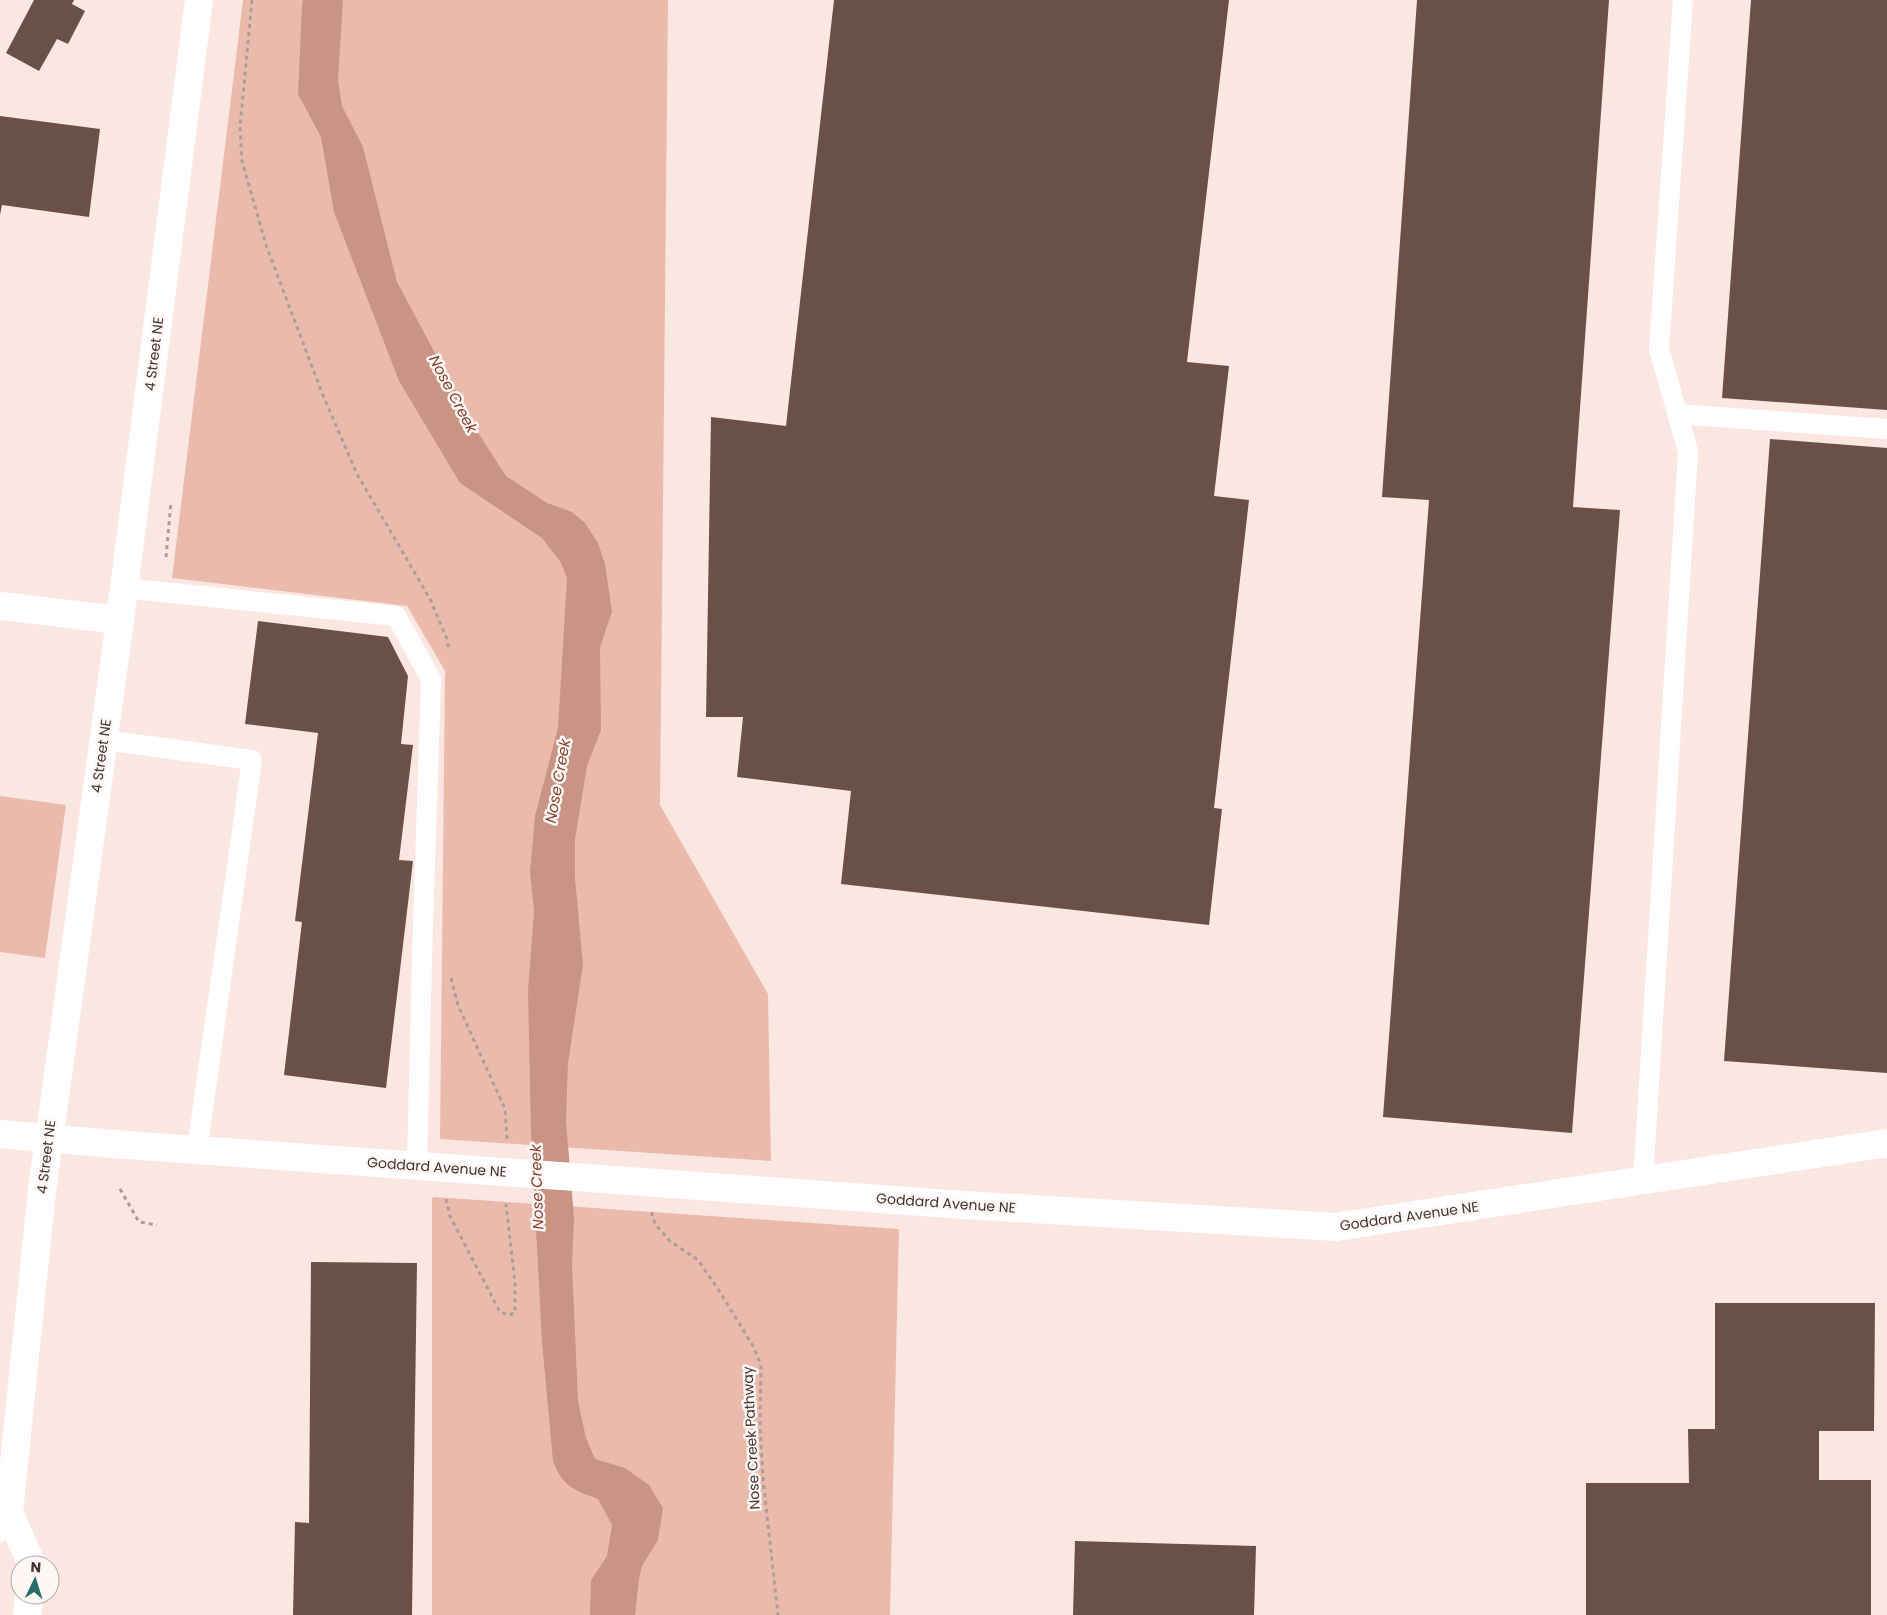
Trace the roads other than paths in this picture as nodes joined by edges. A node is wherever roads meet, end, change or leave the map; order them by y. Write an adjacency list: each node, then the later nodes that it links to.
1 (199, 0): 5 (street, 4 Street NE)
2 (1683, 0): 3 (lane)
3 (1677, 414): 4 (lane); 14 (lane)
4 (1887, 429)
5 (123, 588): 7 (street, 4 Street NE); 13 (lane)
6 (0, 606): 7 (street)
7 (120, 620): 8 (street, 4 Street NE)
8 (104, 740): 10 (street, 4 Street NE); 12 (lane)
9 (0, 1134): 10 (street, Goddard Avenue NE)
10 (48, 1138): 12 (street, Goddard Avenue NE); 15 (street, 4 Street NE)
11 (1887, 1143): 14 (street, Goddard Avenue NE)
12 (197, 1150): 13 (street, Goddard Avenue NE)
13 (417, 1166): 14 (street, Goddard Avenue NE)
14 (1644, 1181)
15 (5, 1520): 16 (street, 4 Street NE)
16 (26, 1555)

